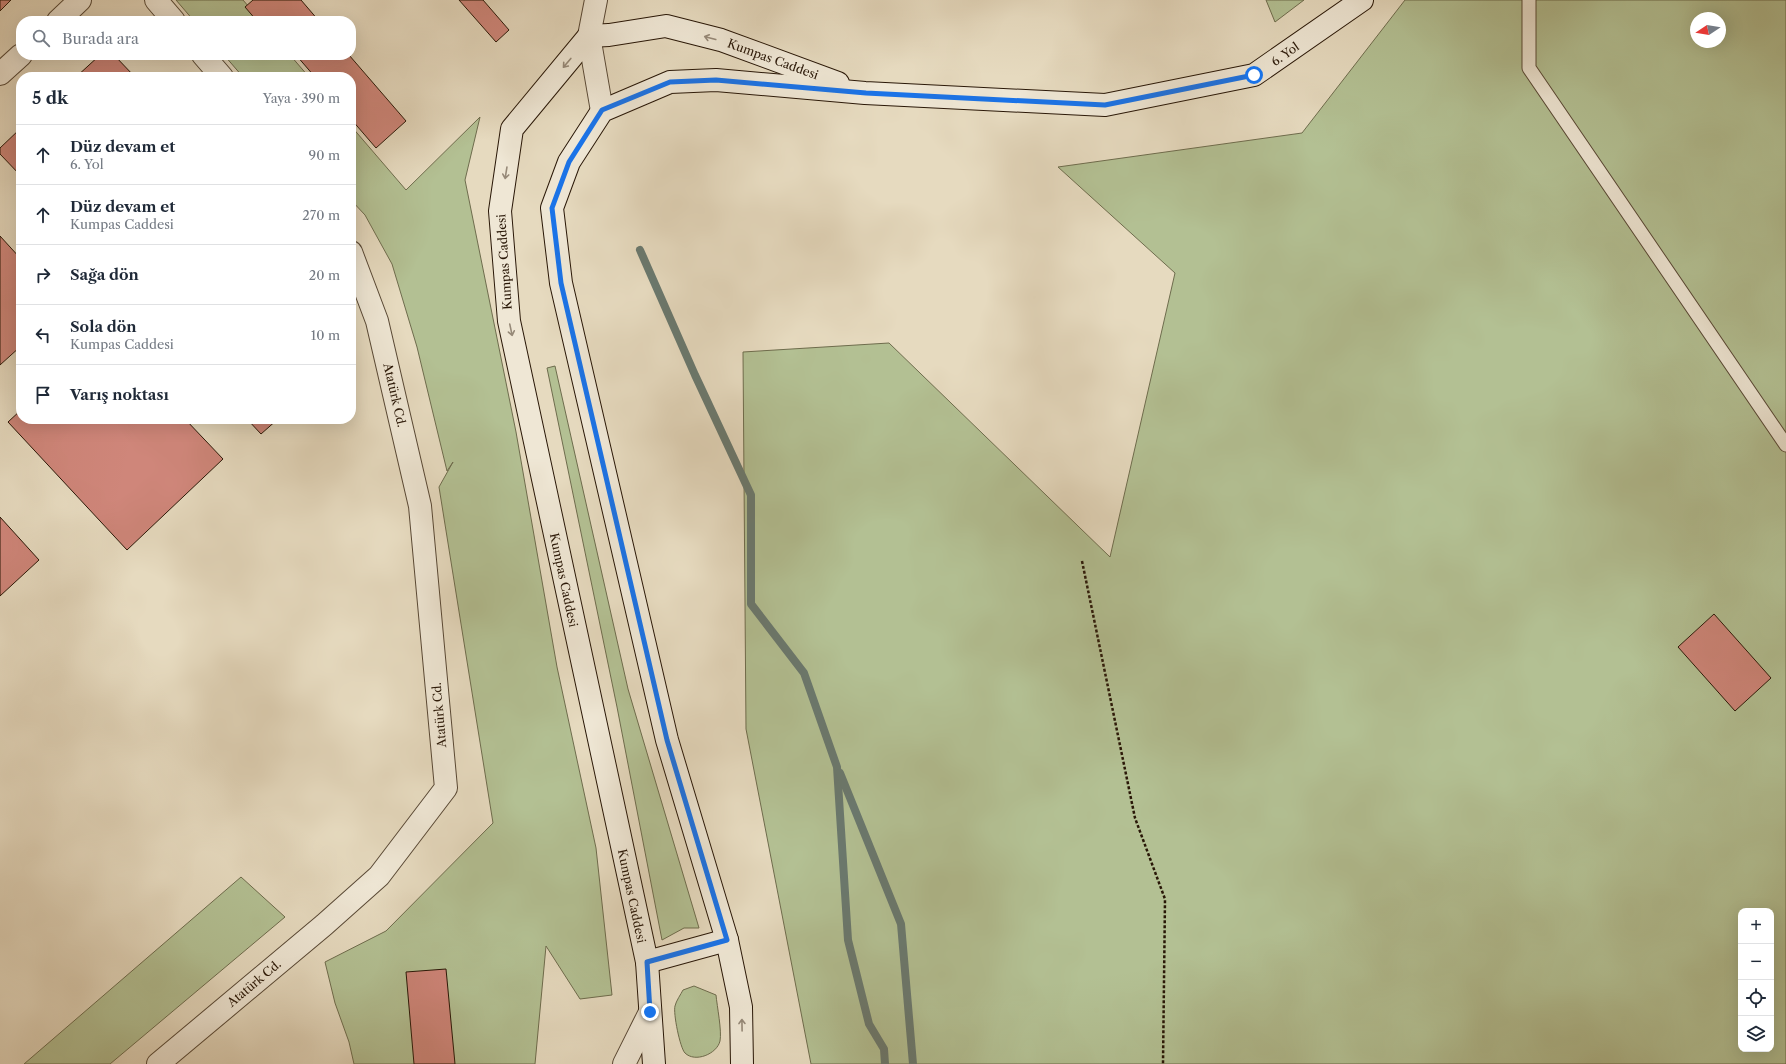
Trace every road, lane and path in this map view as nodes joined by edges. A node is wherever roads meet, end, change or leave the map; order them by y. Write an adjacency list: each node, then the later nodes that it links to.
1 (80, 0): 6 (main road)
2 (156, 0): 7 (main road)
3 (596, 0): 8 (main road)
4 (1362, 0): 13 (main road, 6. Yol)
5 (1529, 0): 16 (lane)
6 (63, 16)
7 (170, 16)
8 (589, 36): 13 (main road, Kumpas Caddesi, one-way to 8); 14 (main road); 19 (main road, Kumpas Caddesi, one-way to 19)
9 (16, 60): 12 (main road)
10 (207, 60): 11 (main road)
11 (218, 72)
12 (0, 74)
13 (866, 93): 14 (main road, Kumpas Caddesi)
14 (602, 110): 18 (main road)
15 (356, 265): 21 (main road, Atatürk Cd.)
16 (1786, 445)
17 (1082, 561): 25 (path)
18 (727, 940): 19 (main road); 24 (main road, one-way to 18)
19 (647, 962): 20 (main road, Kumpas Caddesi)
20 (650, 1012): 22 (main road); 23 (main road, Kumpas Caddesi)
21 (158, 1064)
22 (624, 1064)
23 (654, 1064)
24 (742, 1064)
25 (1163, 1064)

